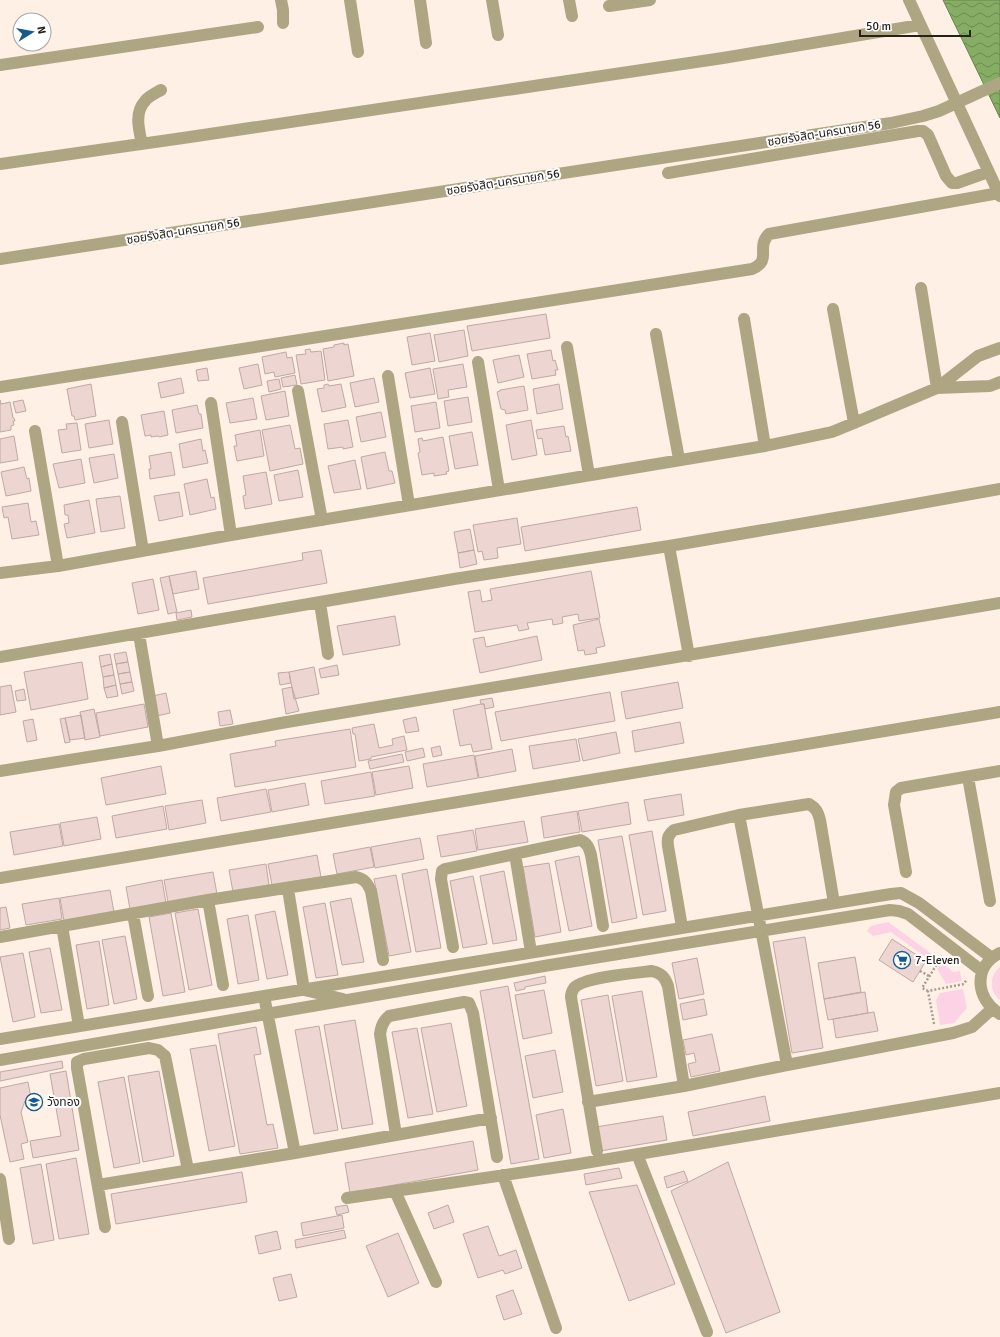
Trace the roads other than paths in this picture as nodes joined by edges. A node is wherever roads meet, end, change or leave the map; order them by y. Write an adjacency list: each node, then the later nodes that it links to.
1 (281, 0): 10 (street)
2 (350, 0): 15 (street)
3 (420, 0): 14 (street)
4 (492, 0): 13 (street)
5 (569, 0): 9 (street)
6 (650, 0): 8 (street)
7 (909, 0): 11 (street)
8 (609, 6)
9 (572, 16)
10 (283, 23)
11 (920, 25): 19 (street); 20 (street)
12 (258, 27): 16 (street)
13 (498, 35)
14 (426, 43)
15 (358, 52)
16 (0, 65)
17 (1000, 83): 19 (street, ซอยรังสิต-นครนายก 56)
18 (161, 90): 20 (street)
19 (960, 101): 22 (street); 25 (street, ซอยรังสิต-นครนายก 56)
20 (142, 144): 21 (street)
21 (0, 164)
22 (988, 172): 23 (street); 24 (street)
23 (668, 173)
24 (999, 195): 35 (street)
25 (0, 259)
26 (920, 288): 36 (street)
27 (833, 309): 40 (street)
28 (744, 319): 42 (street)
29 (656, 334): 43 (street)
30 (568, 347): 44 (street)
31 (1000, 348): 36 (street)
32 (478, 362): 46 (street)
33 (388, 376): 47 (street)
34 (1000, 382): 36 (street)
35 (0, 387)
36 (937, 388): 40 (street)
37 (298, 391): 48 (street)
38 (211, 403): 49 (street)
39 (122, 422): 51 (street)
40 (854, 423): 42 (street)
41 (35, 431): 52 (street)
42 (765, 446): 43 (street)
43 (679, 460): 44 (street)
44 (590, 475): 46 (street)
45 (1000, 489): 50 (street)
46 (499, 490): 47 (street)
47 (409, 505): 48 (street)
48 (322, 520): 49 (street)
49 (231, 536): 51 (street)
50 (669, 546): 54 (street); 58 (street)
51 (143, 551): 52 (street)
52 (58, 566): 53 (street)
53 (0, 573)
54 (320, 603): 56 (street); 57 (street)
55 (1000, 603): 58 (street)
56 (139, 634): 59 (street); 61 (street)
57 (328, 654)
58 (688, 656): 61 (street)
59 (0, 657)
60 (1000, 712): 68 (street)
61 (158, 746): 62 (street)
62 (0, 771)
63 (1000, 771): 64 (street)
64 (968, 776): 67 (street); 71 (street)
65 (739, 814): 72 (street); 74 (street); 77 (street)
66 (516, 854): 76 (street); 80 (street); 81 (street)
67 (906, 872)
68 (0, 878)
69 (288, 889): 70 (street); 83 (street); 86 (street)
70 (208, 900): 73 (street); 85 (street)
71 (990, 901)
72 (834, 903): 74 (street); 82 (street)
73 (133, 914): 75 (street); 87 (street)
74 (758, 914): 77 (street); 78 (street)
75 (62, 926): 79 (street); 92 (street)
76 (603, 926)
77 (682, 927): 81 (street)
78 (762, 931): 84 (street); 89 (street); 95 (street)
79 (0, 938)
80 (453, 947)
81 (531, 952): 86 (street)
82 (996, 955): 84 (street)
83 (383, 960)
84 (979, 969): 90 (street)
85 (223, 985)
86 (304, 990): 88 (street); 89 (street)
87 (148, 996)
88 (264, 996): 91 (street); 92 (street)
89 (348, 1000): 91 (street)
90 (996, 1011): 95 (street)
91 (268, 1015): 94 (street); 102 (street)
92 (78, 1026): 93 (street)
93 (0, 1039)
94 (0, 1060)
95 (787, 1065): 96 (street)
96 (684, 1086): 98 (street); 98 (street)
97 (1000, 1093): 103 (street)
98 (588, 1102): 101 (street)
99 (491, 1118): 100 (street); 100 (street); 104 (street)
100 (396, 1136): 102 (street)
101 (597, 1151)
102 (295, 1153): 105 (street)
103 (637, 1154): 106 (street); 116 (street)
104 (497, 1157)
105 (188, 1170): 108 (street); 108 (street)
106 (503, 1175): 109 (street); 115 (street)
107 (0, 1178): 111 (street)
108 (98, 1185): 112 (street)
109 (395, 1191): 110 (street); 114 (street)
110 (347, 1198)
111 (2, 1200): 113 (street)
112 (105, 1227)
113 (9, 1239)
114 (436, 1282)
115 (556, 1328)
116 (708, 1332)

